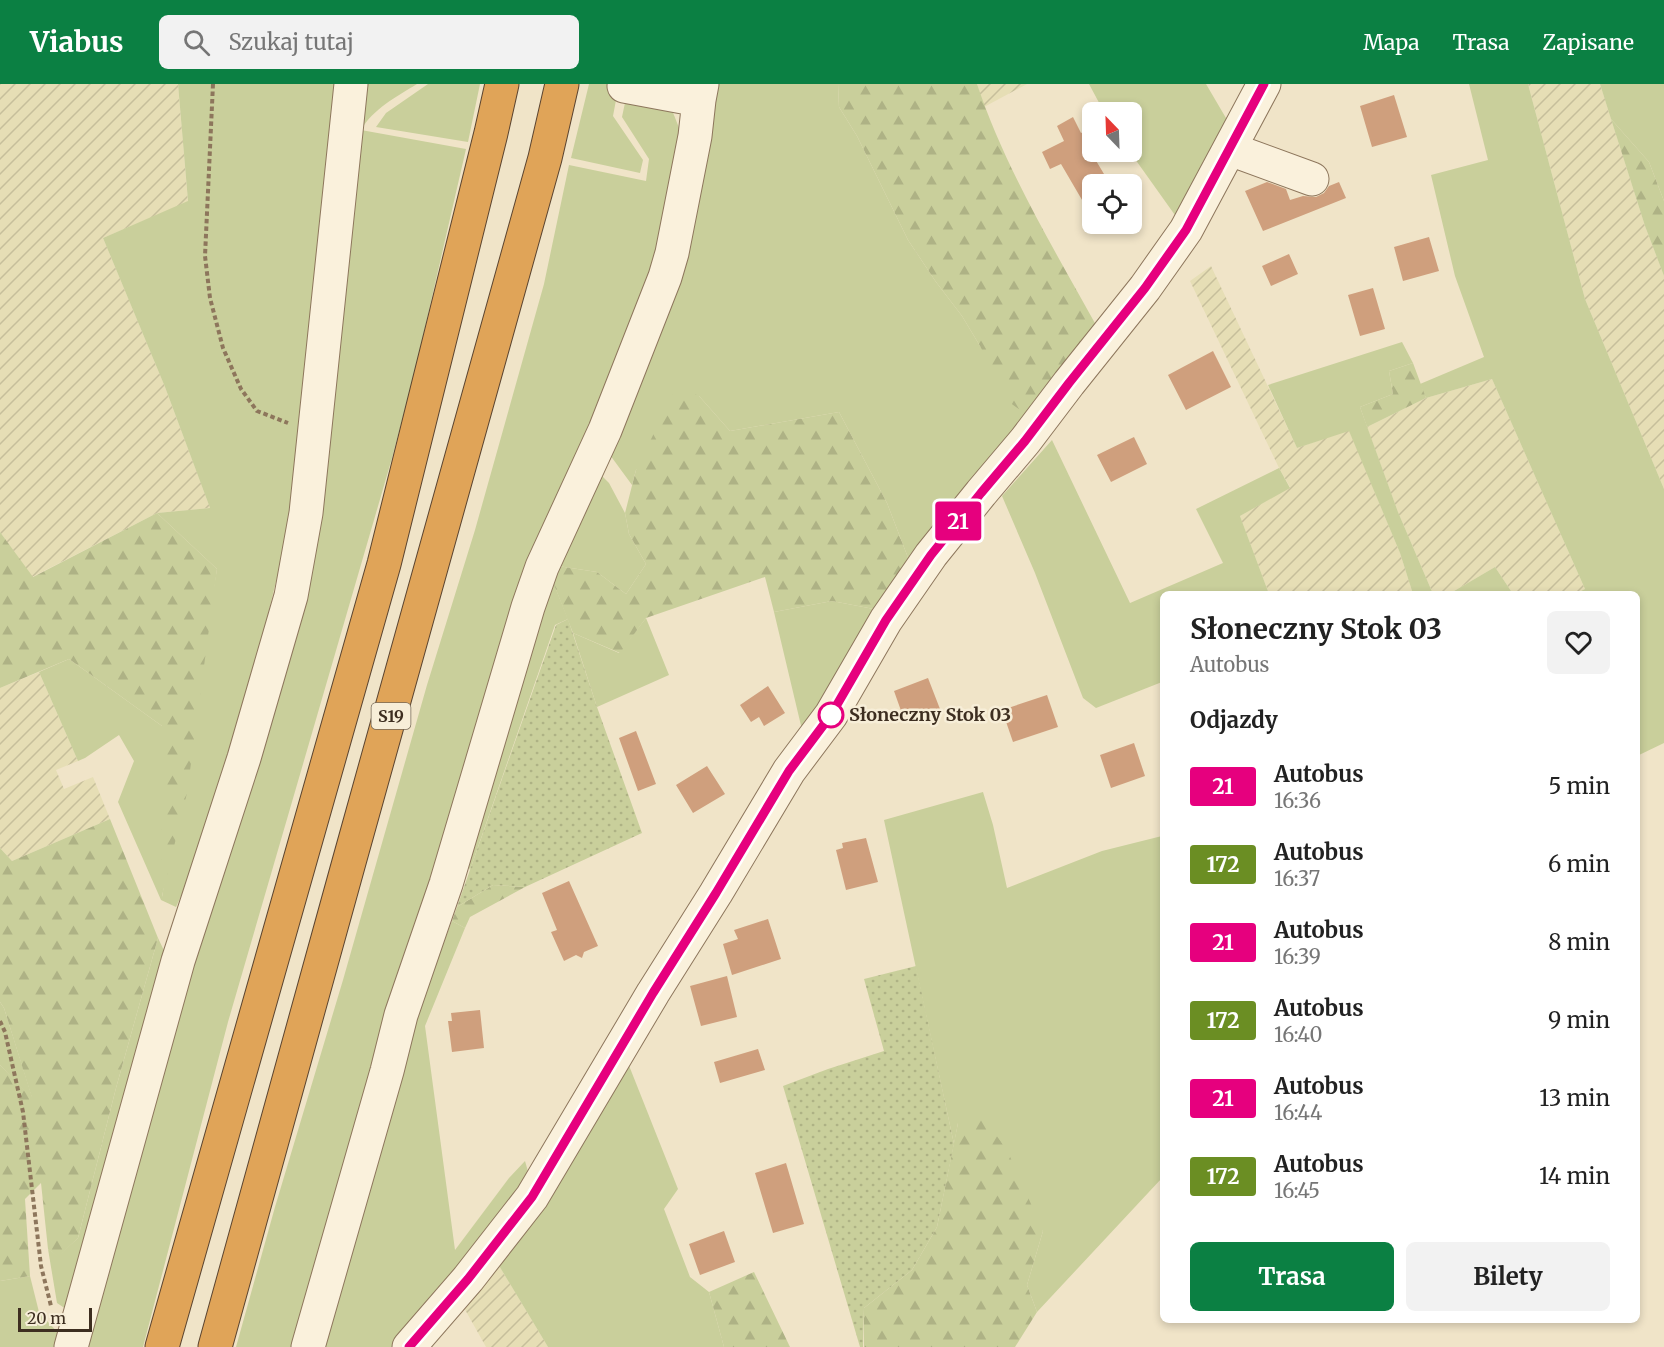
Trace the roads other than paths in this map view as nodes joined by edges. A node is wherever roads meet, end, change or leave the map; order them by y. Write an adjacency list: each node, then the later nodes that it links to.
1 (351, 84): 9 (street)
2 (502, 84): 10 (highway, S19)
3 (562, 84): 11 (highway, S19)
4 (1264, 84): 7 (street)
5 (624, 86): 6 (street)
6 (700, 92): 12 (street)
7 (1230, 149): 8 (street); 13 (street)
8 (1312, 179)
9 (74, 1337)
10 (162, 1347)
11 (215, 1347)
12 (308, 1347)
13 (409, 1347)

